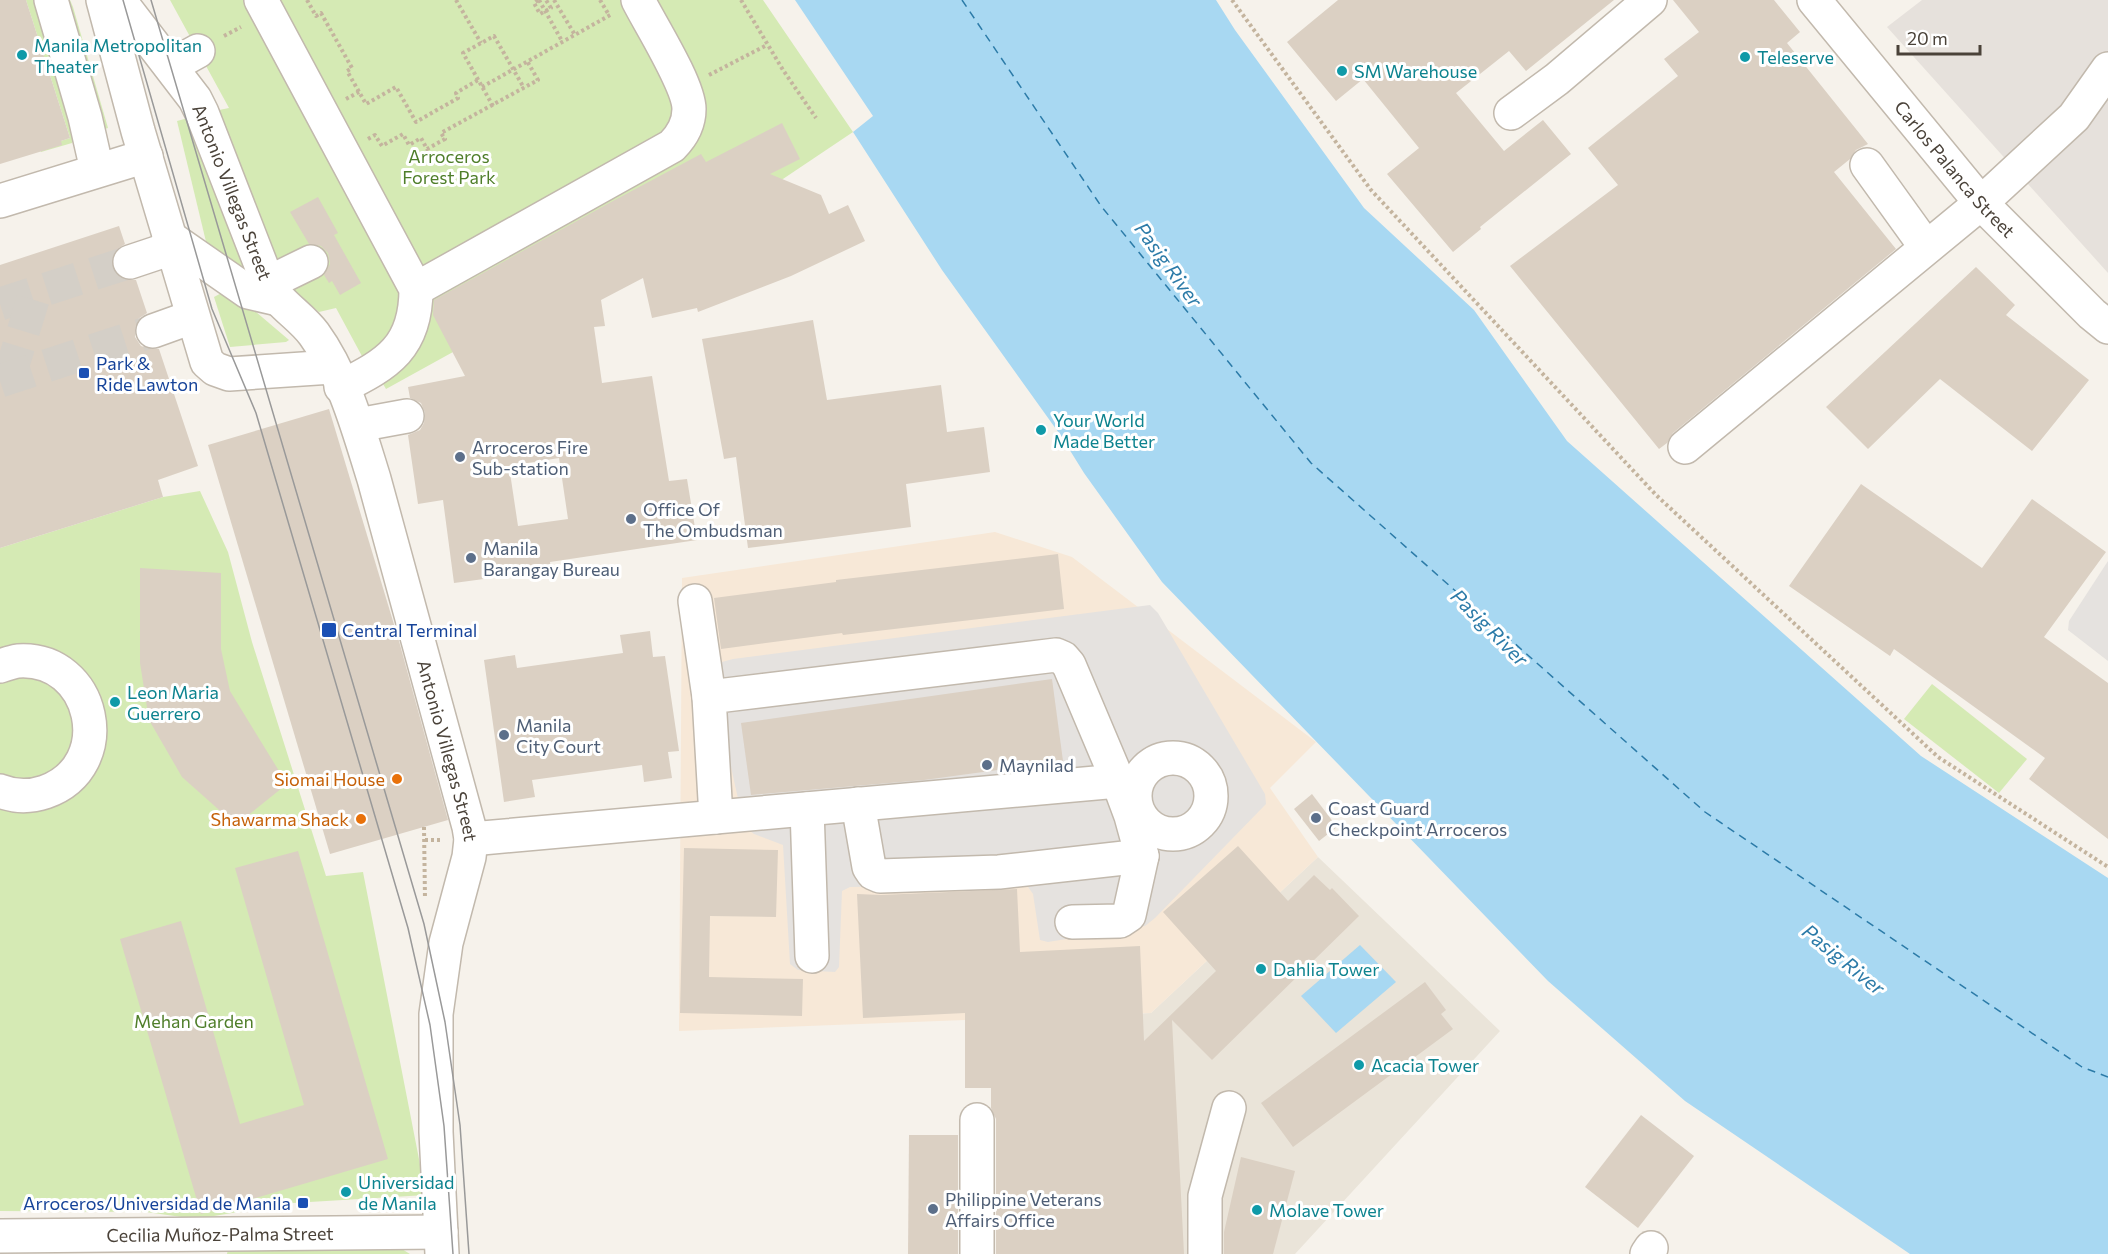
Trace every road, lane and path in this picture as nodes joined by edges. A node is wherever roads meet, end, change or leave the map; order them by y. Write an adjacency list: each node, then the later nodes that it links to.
1 (51, 0): 34 (street)
2 (103, 0): 32 (street)
3 (119, 0): 20 (street, Antonio Villegas Street)
4 (307, 0): 24 (path)
5 (456, 0): 18 (path)
6 (539, 0): 12 (path); 17 (path)
7 (600, 0): 15 (path)
8 (741, 0): 19 (path)
9 (1232, 0): 60 (path)
10 (1650, 0): 29 (street)
11 (1814, 0): 36 (street, Carlos Palanca Street)
12 (550, 1): 16 (path)
13 (628, 5): 15 (path); 26 (street)
14 (265, 6): 20 (path); 31 (street)
15 (609, 15): 16 (path)
16 (574, 35): 17 (path)
17 (562, 42): 21 (path)
18 (481, 43): 22 (path); 24 (path)
19 (767, 45): 26 (path); 30 (path)
20 (184, 58): 42 (street, Antonio Villegas Street)
21 (527, 61): 22 (path); 27 (path)
22 (513, 69): 25 (path); 27 (path)
23 (2108, 69): 36 (street)
24 (478, 80): 25 (path)
25 (482, 87): 28 (path)
26 (685, 87): 41 (street)
27 (524, 88): 28 (path)
28 (493, 106): 31 (path)
29 (1511, 113)
30 (816, 118)
31 (343, 153): 41 (street)
32 (146, 156): 34 (street); 37 (street)
33 (1867, 165): 38 (street)
34 (97, 171): 35 (street)
35 (0, 201)
36 (1981, 203): 38 (street); 44 (street, Carlos Palanca Street)
37 (171, 243): 39 (street); 42 (street, Antonio Villegas Street); 43 (street)
38 (1926, 247): 49 (street)
39 (130, 261)
40 (311, 262): 42 (street)
41 (416, 289): 46 (street)
42 (273, 291): 46 (street, Antonio Villegas Street)
43 (192, 317): 45 (street); 46 (street)
44 (2108, 327)
45 (153, 331)
46 (337, 377): 48 (street, Antonio Villegas Street)
47 (407, 416): 48 (street)
48 (358, 425): 58 (street, Antonio Villegas Street)
49 (1685, 447)
50 (695, 601): 52 (street)
51 (0, 666): 54 (street)
52 (709, 697): 53 (street); 57 (street)
53 (1118, 781): 55 (street); 59 (street)
54 (0, 791)
55 (858, 804): 56 (street); 59 (street)
56 (807, 808): 57 (street); 62 (street)
57 (716, 817): 58 (street)
58 (471, 839): 66 (street, Antonio Villegas Street)
59 (1142, 856): 61 (street)
60 (2108, 867)
61 (1072, 922)
62 (812, 956)
63 (1229, 1108): 68 (street)
64 (977, 1120): 67 (street)
65 (0, 1236): 66 (street, Cecilia Muñoz-Palma Street)
66 (442, 1243)
67 (977, 1254)
68 (1205, 1254)

